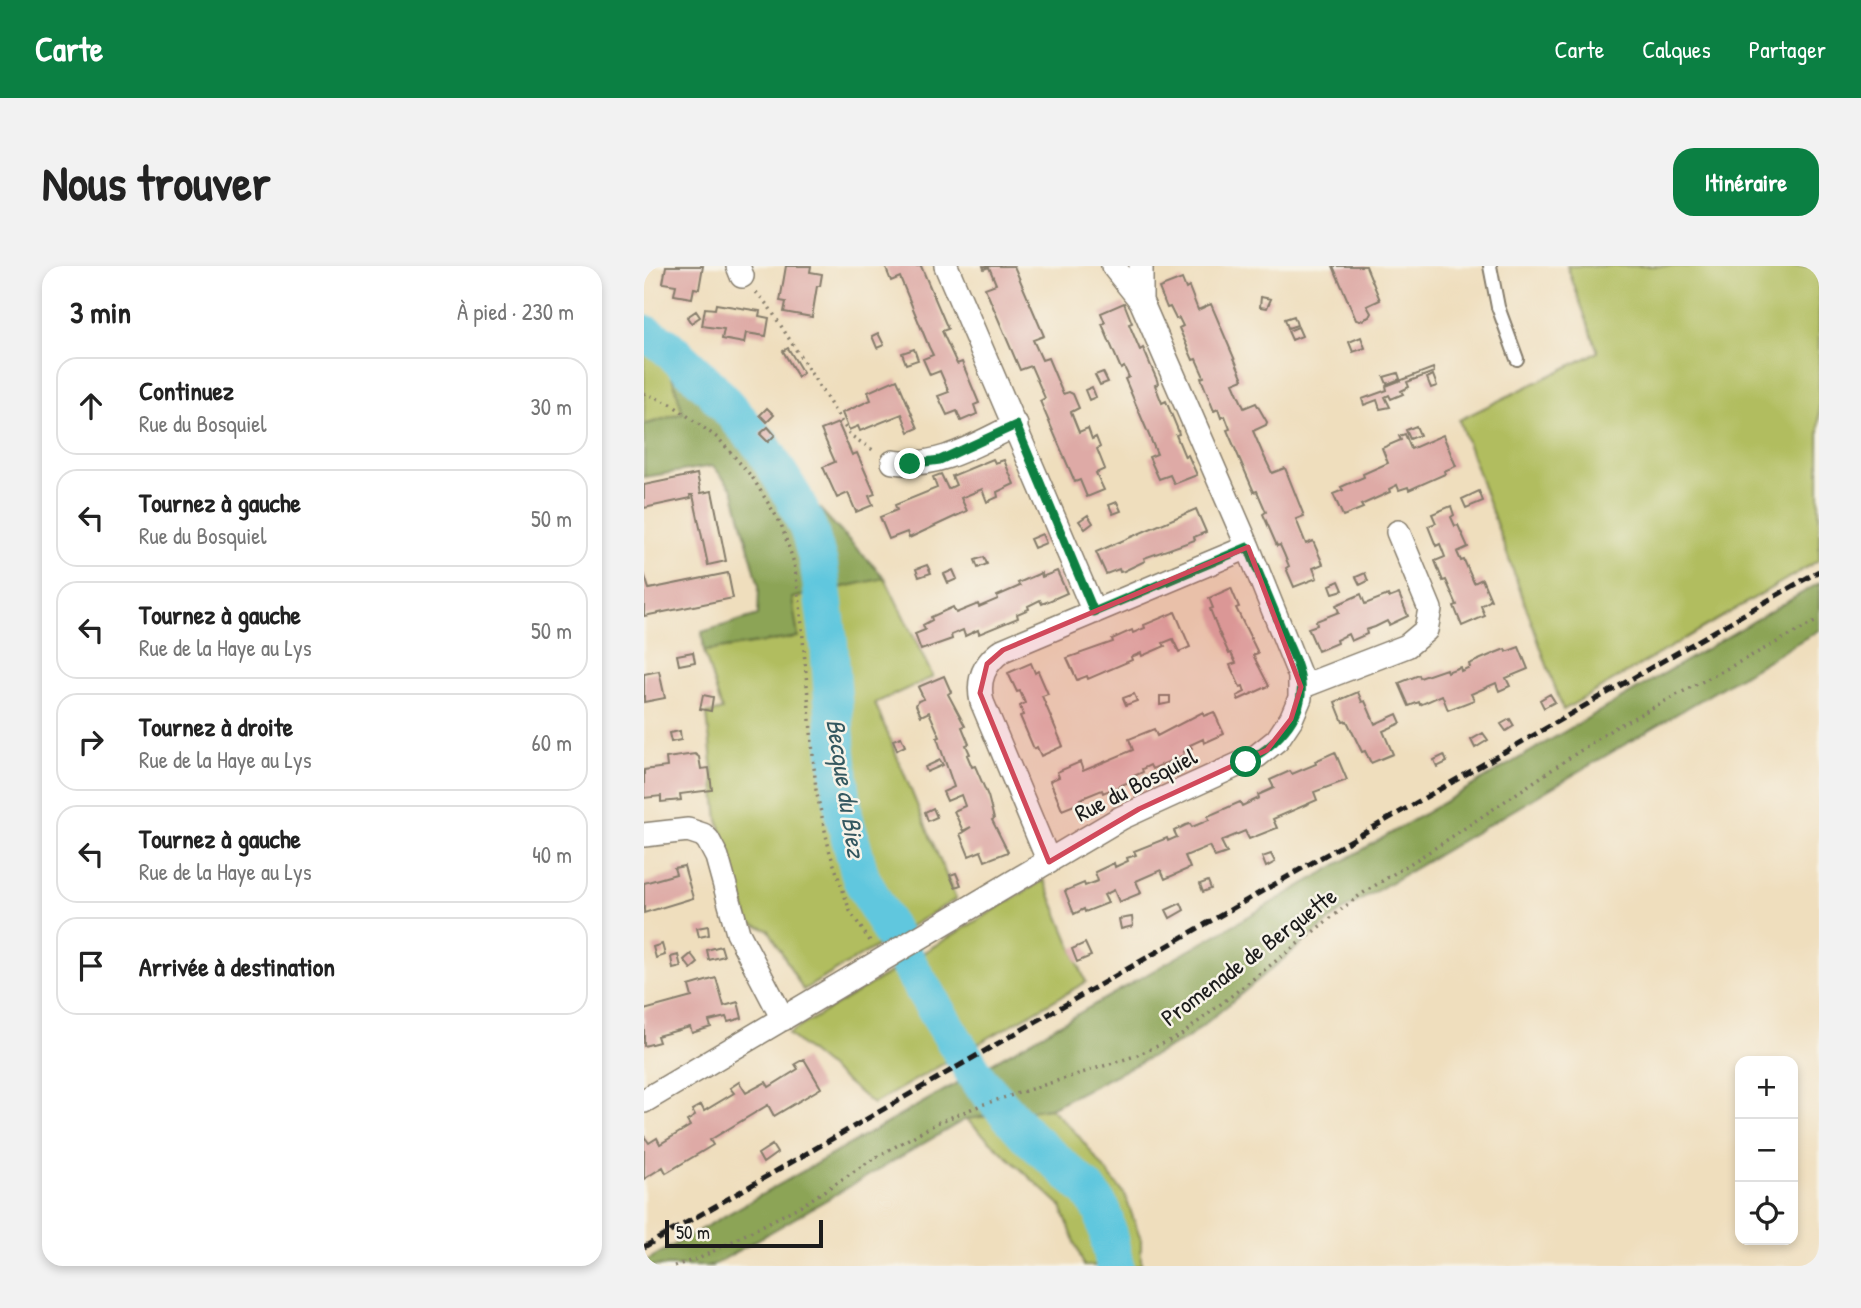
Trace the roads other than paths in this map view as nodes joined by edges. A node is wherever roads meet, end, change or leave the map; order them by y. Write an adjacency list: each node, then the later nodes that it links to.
1 (946, 266): 7 (street)
2 (1113, 266): 5 (street)
3 (1141, 266): 5 (street)
4 (1490, 266): 6 (lane)
5 (1141, 301): 10 (street)
6 (1517, 359)
7 (1016, 425): 8 (street); 11 (street)
8 (893, 462)
9 (1398, 532): 12 (street)
10 (1248, 547): 11 (street); 12 (street)
11 (1094, 612): 14 (street)
12 (1301, 687): 14 (street, Rue du Bosquiel)
13 (644, 835): 15 (street)
14 (1049, 862): 15 (street, Rue du Bosquiel)
15 (782, 1019): 16 (street, Rue du Bosquiel)
16 (644, 1101)

